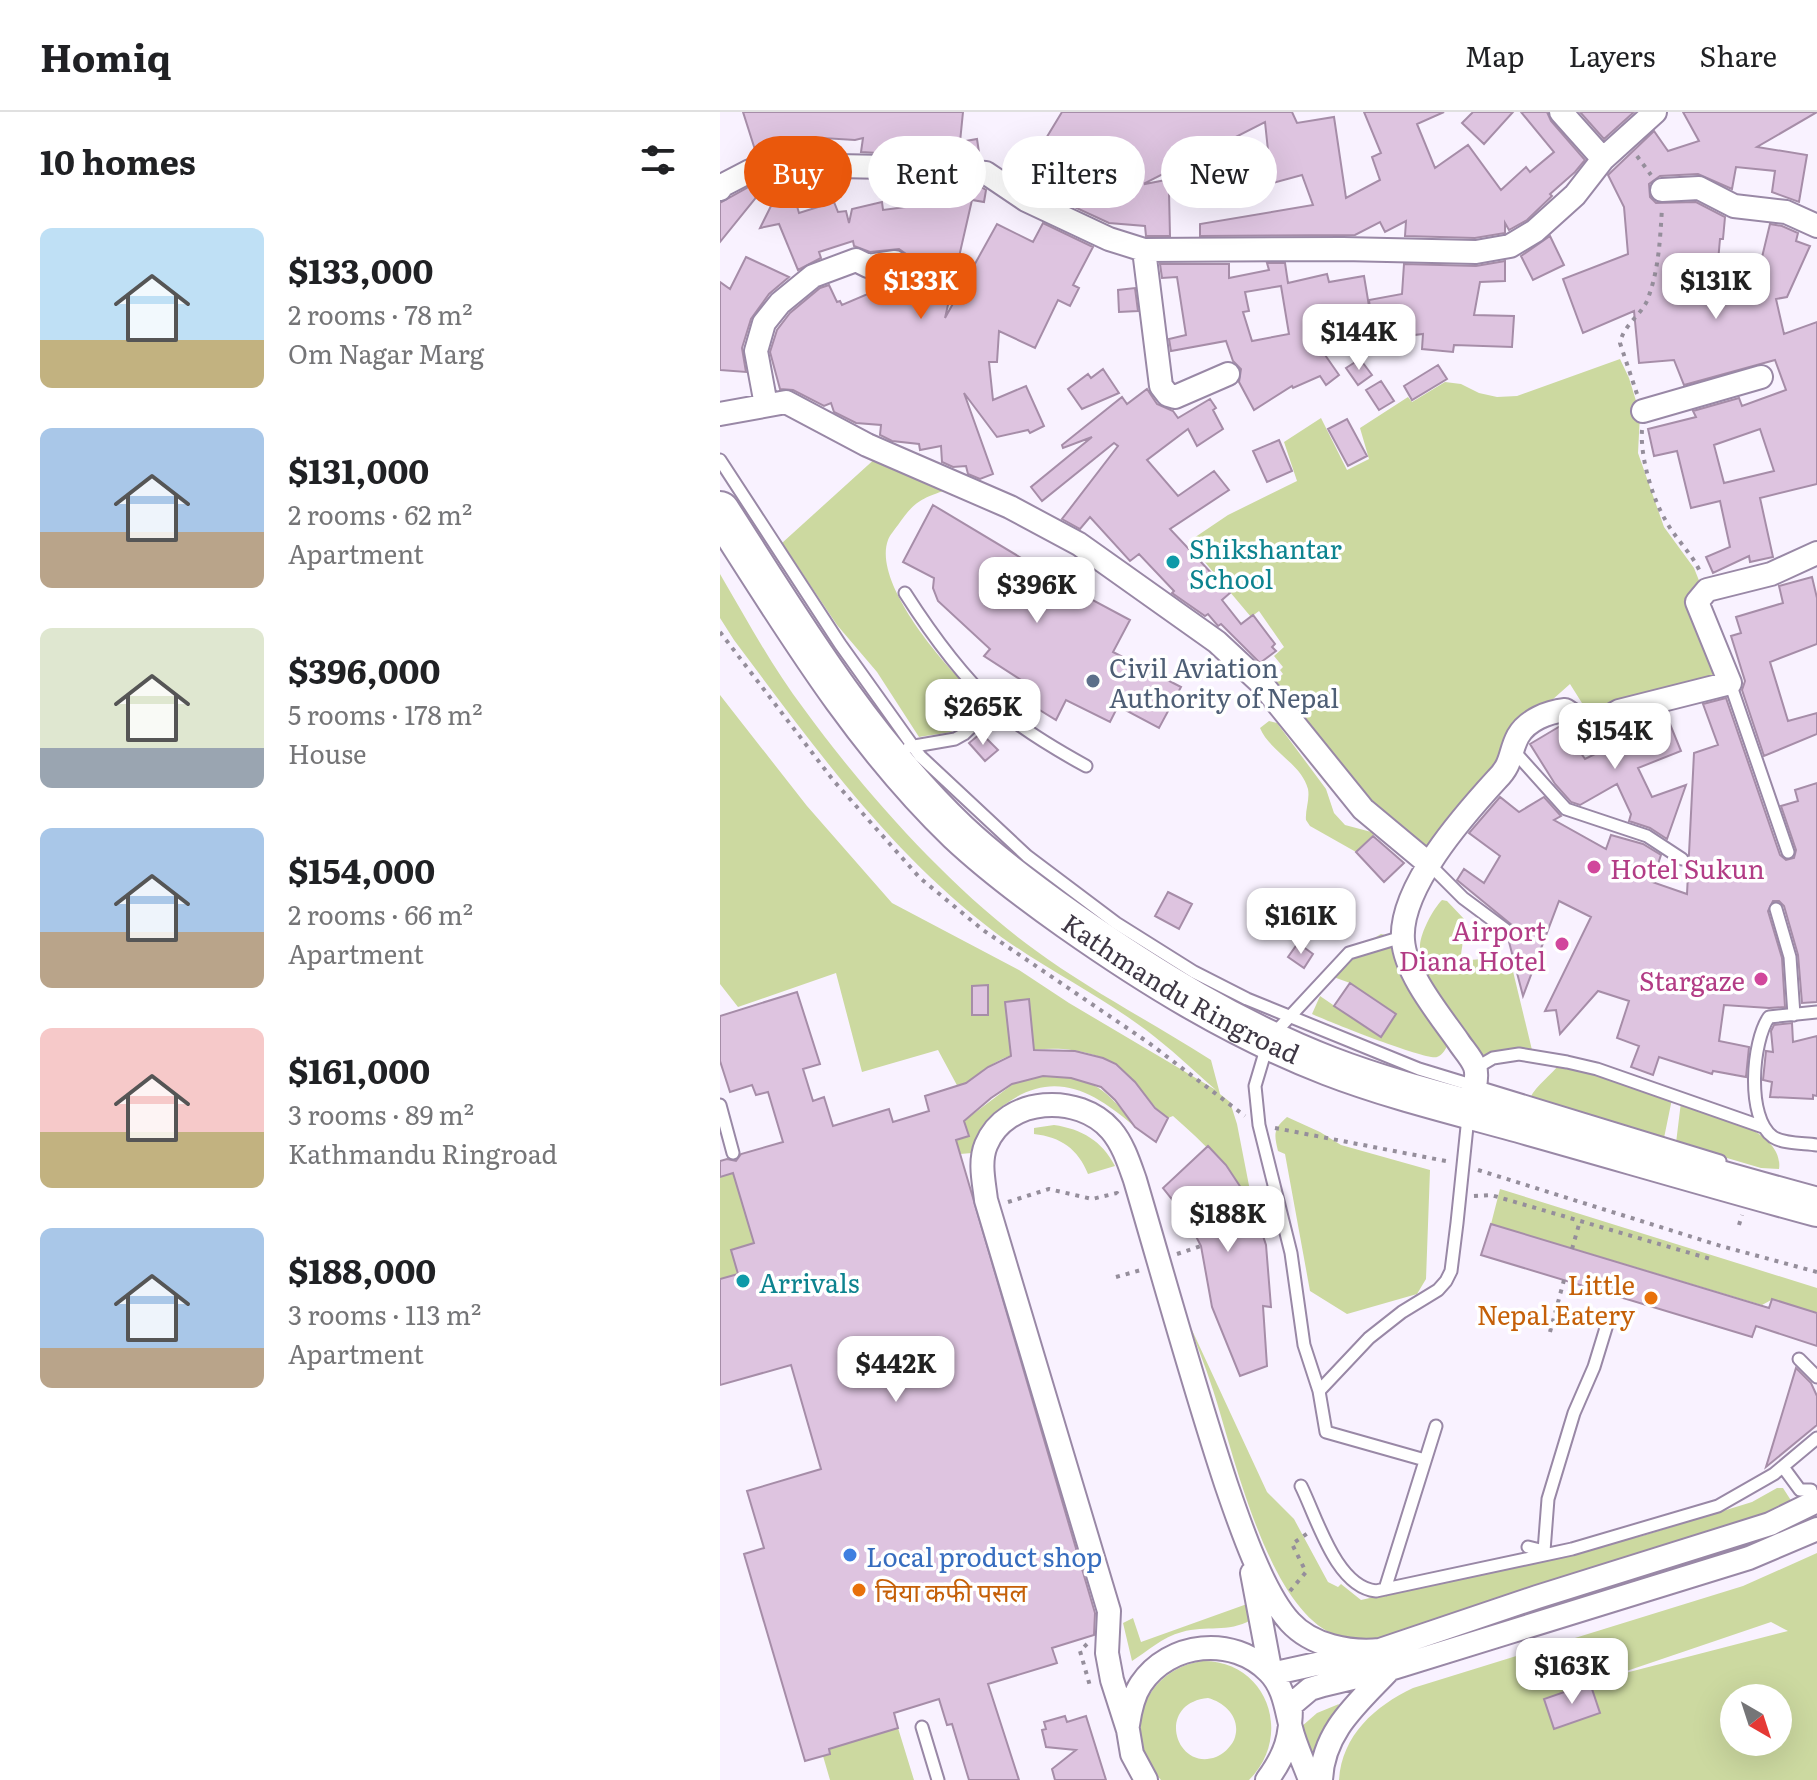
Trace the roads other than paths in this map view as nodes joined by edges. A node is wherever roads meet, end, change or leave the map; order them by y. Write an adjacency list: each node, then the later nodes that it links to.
1 (1561, 112): 3 (street)
2 (1655, 112): 3 (street)
3 (1603, 159): 7 (street)
4 (722, 187): 7 (street)
5 (1662, 190): 6 (street)
6 (1817, 226)
7 (1144, 250): 9 (street)
8 (895, 262): 11 (street)
9 (1228, 374)
10 (1761, 377): 12 (street)
11 (766, 405): 13 (street); 25 (street)
12 (1643, 411)
13 (720, 414)
14 (720, 460): 21 (lane)
15 (720, 511): 21 (highway, Kathmandu Ringroad)
16 (1817, 553): 18 (street)
17 (905, 593): 19 (lane)
18 (1730, 683): 20 (street); 23 (lane)
19 (994, 705): 21 (lane); 22 (lane)
20 (1513, 750): 24 (lane); 25 (street)
21 (902, 752): 31 (highway, Kathmandu Ringroad)
22 (1086, 766)
23 (1788, 852)
24 (1682, 859)
25 (1429, 864): 27 (lane); 28 (street)
26 (1776, 909): 30 (lane)
27 (1506, 930)
28 (1402, 937): 31 (lane); 32 (street)
29 (1817, 1012): 30 (lane)
30 (1794, 1015): 34 (lane)
31 (1279, 1027): 32 (highway, Kathmandu Ringroad); 42 (lane)
32 (1473, 1087): 34 (lane); 37 (lane); 38 (highway, Kathmandu Ringroad); 42 (lane)
33 (720, 1105): 36 (lane)
34 (1763, 1127): 35 (lane)
35 (1817, 1145)
36 (733, 1153)
37 (1729, 1163)
38 (1817, 1207)
39 (1609, 1318): 51 (lane)
40 (1799, 1359): 41 (lane)
41 (1817, 1377)
42 (1319, 1391): 45 (lane)
43 (1436, 1426): 45 (lane)
44 (1817, 1438): 46 (lane)
45 (1425, 1460): 52 (lane)
46 (1783, 1467): 48 (lane); 52 (lane)
47 (1301, 1486): 52 (lane)
48 (1814, 1496): 53 (street)
49 (1817, 1529): 53 (street)
50 (1244, 1536): 53 (street); 54 (street); 56 (street)
51 (1528, 1547)
52 (1385, 1589)
53 (1385, 1660): 54 (street); 57 (street); 64 (street)
54 (1271, 1674): 56 (street); 57 (street)
55 (922, 1727): 59 (lane)
56 (1128, 1730): 58 (street)
57 (1291, 1731): 62 (street); 63 (street)
58 (1132, 1754): 60 (lane); 61 (street)
59 (938, 1780)
60 (1138, 1780)
61 (1146, 1780)
62 (1267, 1780)
63 (1310, 1780)
64 (1321, 1780)

